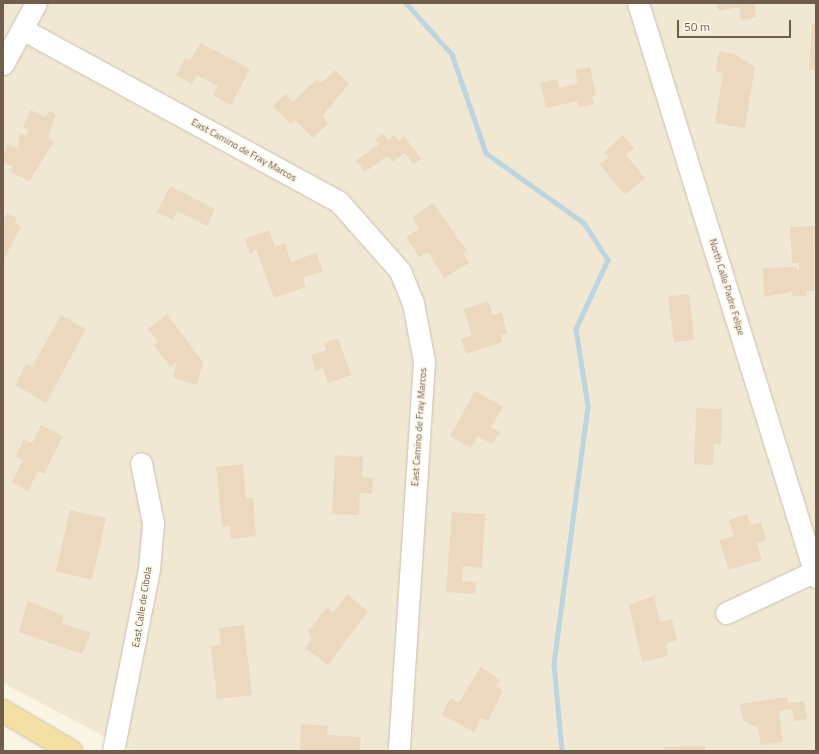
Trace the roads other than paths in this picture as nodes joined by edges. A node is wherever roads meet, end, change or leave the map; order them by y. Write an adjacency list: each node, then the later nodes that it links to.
1 (36, 3): 3 (street)
2 (638, 3): 6 (street, North Calle Padre Felipe)
3 (22, 29): 4 (street); 11 (street, East Camino de Fray Marcos)
4 (3, 64)
5 (141, 463): 10 (street, East Calle de Cibola)
6 (814, 575): 7 (street, North Calle Padre Felipe)
7 (726, 613)
8 (3, 711): 9 (main road)
9 (71, 751)
10 (113, 751)
11 (399, 751)

